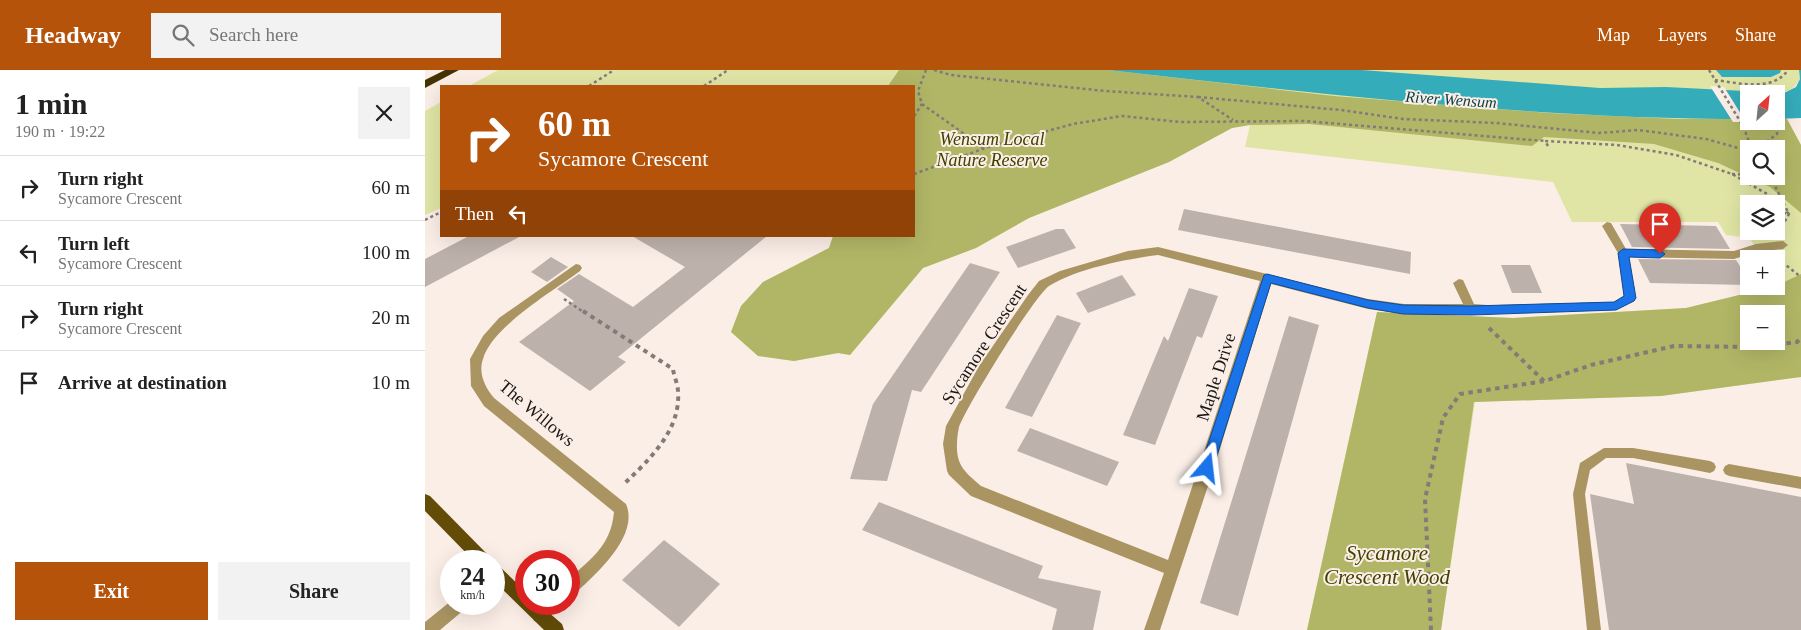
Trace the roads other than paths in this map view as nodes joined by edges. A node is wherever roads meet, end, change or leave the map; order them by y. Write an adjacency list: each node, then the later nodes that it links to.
1 (453, 70): 2 (highway)
2 (425, 85)
3 (1607, 226): 5 (lane)
4 (1783, 245): 5 (lane)
5 (1623, 253): 9 (lane, Sycamore Crescent)
6 (576, 268): 17 (street, The Willows)
7 (1267, 278): 10 (street, Sycamore Crescent); 16 (street, Maple Drive); 16 (street, Sycamore Crescent)
8 (1459, 283): 10 (street)
9 (1497, 309): 10 (street, Sycamore Crescent)
10 (1471, 310)
11 (1710, 467): 25 (lane)
12 (1729, 470): 13 (lane)
13 (1801, 483)
14 (425, 501): 15 (main road)
15 (473, 550)
16 (1172, 569): 24 (street, Maple Drive)
17 (580, 578)
18 (505, 583): 19 (main road)
19 (515, 592)
20 (447, 615): 22 (street)
21 (540, 615): 23 (main road)
22 (429, 630)
23 (556, 630)
24 (1152, 630)
25 (1594, 630)

